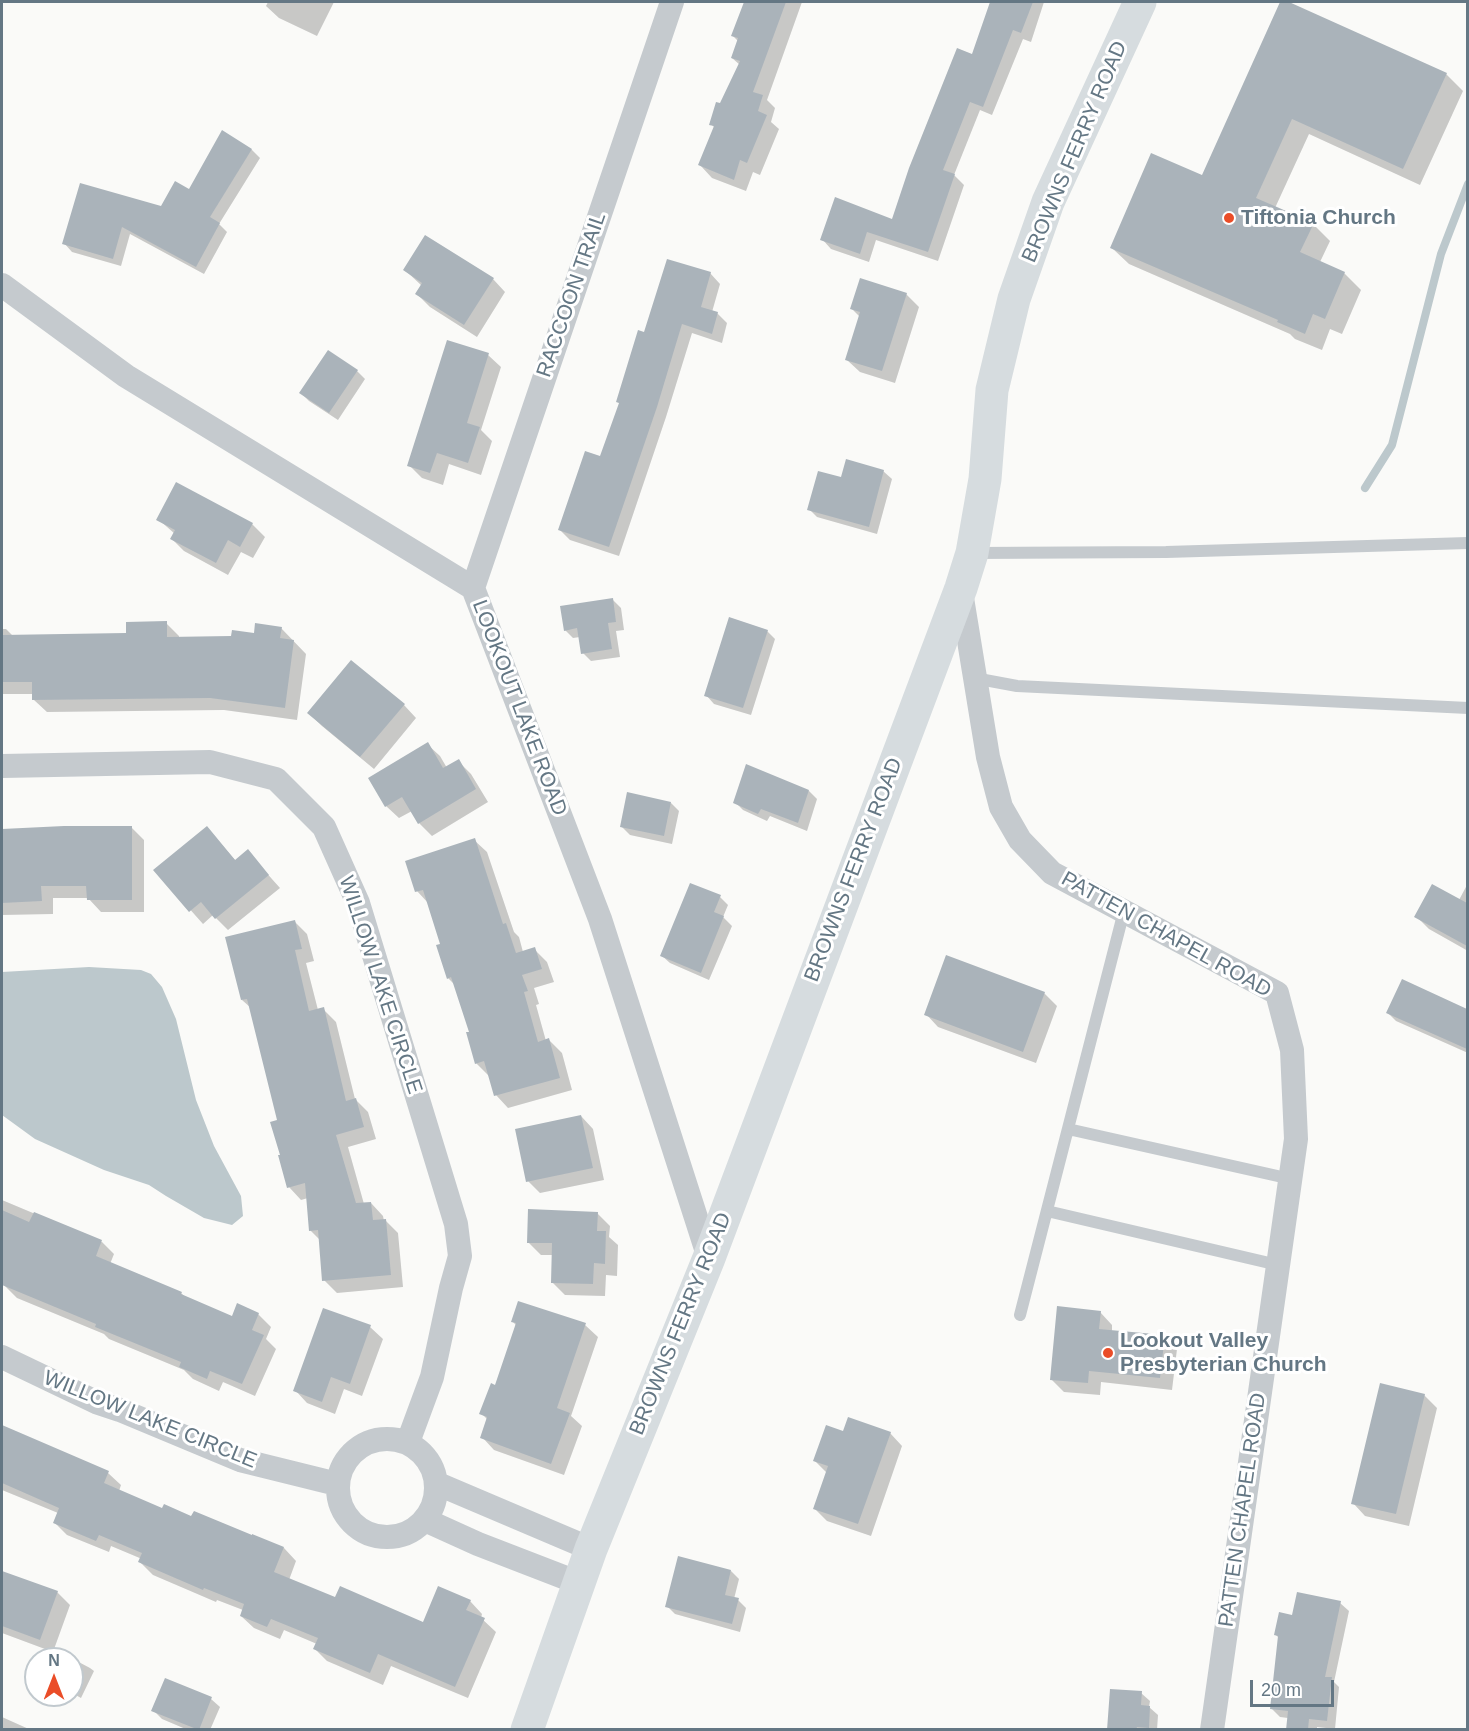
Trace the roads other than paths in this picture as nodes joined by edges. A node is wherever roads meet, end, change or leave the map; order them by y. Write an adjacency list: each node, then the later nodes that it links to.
1 (672, 2): 6 (street, RACCOON TRAIL)
2 (1140, 2): 5 (street, BROWNS FERRY ROAD)
3 (2, 285): 6 (street, LOOKOUT LAKE ROAD)
4 (1467, 543): 5 (lane)
5 (972, 553): 7 (street, BROWNS FERRY ROAD)
6 (473, 588): 15 (street, LOOKOUT LAKE ROAD)
7 (961, 588): 8 (street, PATTEN CHAPEL ROAD); 15 (street, BROWNS FERRY ROAD)
8 (974, 678): 9 (lane); 11 (street, PATTEN CHAPEL ROAD)
9 (1467, 708)
10 (2, 766): 19 (street, WILLOW LAKE CIRCLE)
11 (1124, 911): 12 (lane); 13 (street, PATTEN CHAPEL ROAD)
12 (1068, 1129): 13 (lane); 14 (lane)
13 (1291, 1179): 16 (street, PATTEN CHAPEL ROAD)
14 (1047, 1211): 16 (lane); 17 (lane)
15 (709, 1258): 23 (street, BROWNS FERRY ROAD)
16 (1278, 1265): 26 (street, PATTEN CHAPEL ROAD)
17 (1020, 1315)
18 (2, 1357): 20 (street, WILLOW LAKE CIRCLE)
19 (408, 1442): 20 (street); 21 (street)
20 (336, 1484): 22 (street)
21 (438, 1484): 22 (street); 23 (street)
22 (425, 1520): 24 (street)
23 (591, 1549): 24 (street, BROWNS FERRY ROAD)
24 (579, 1583): 25 (street, BROWNS FERRY ROAD)
25 (527, 1730)
26 (1212, 1730)

